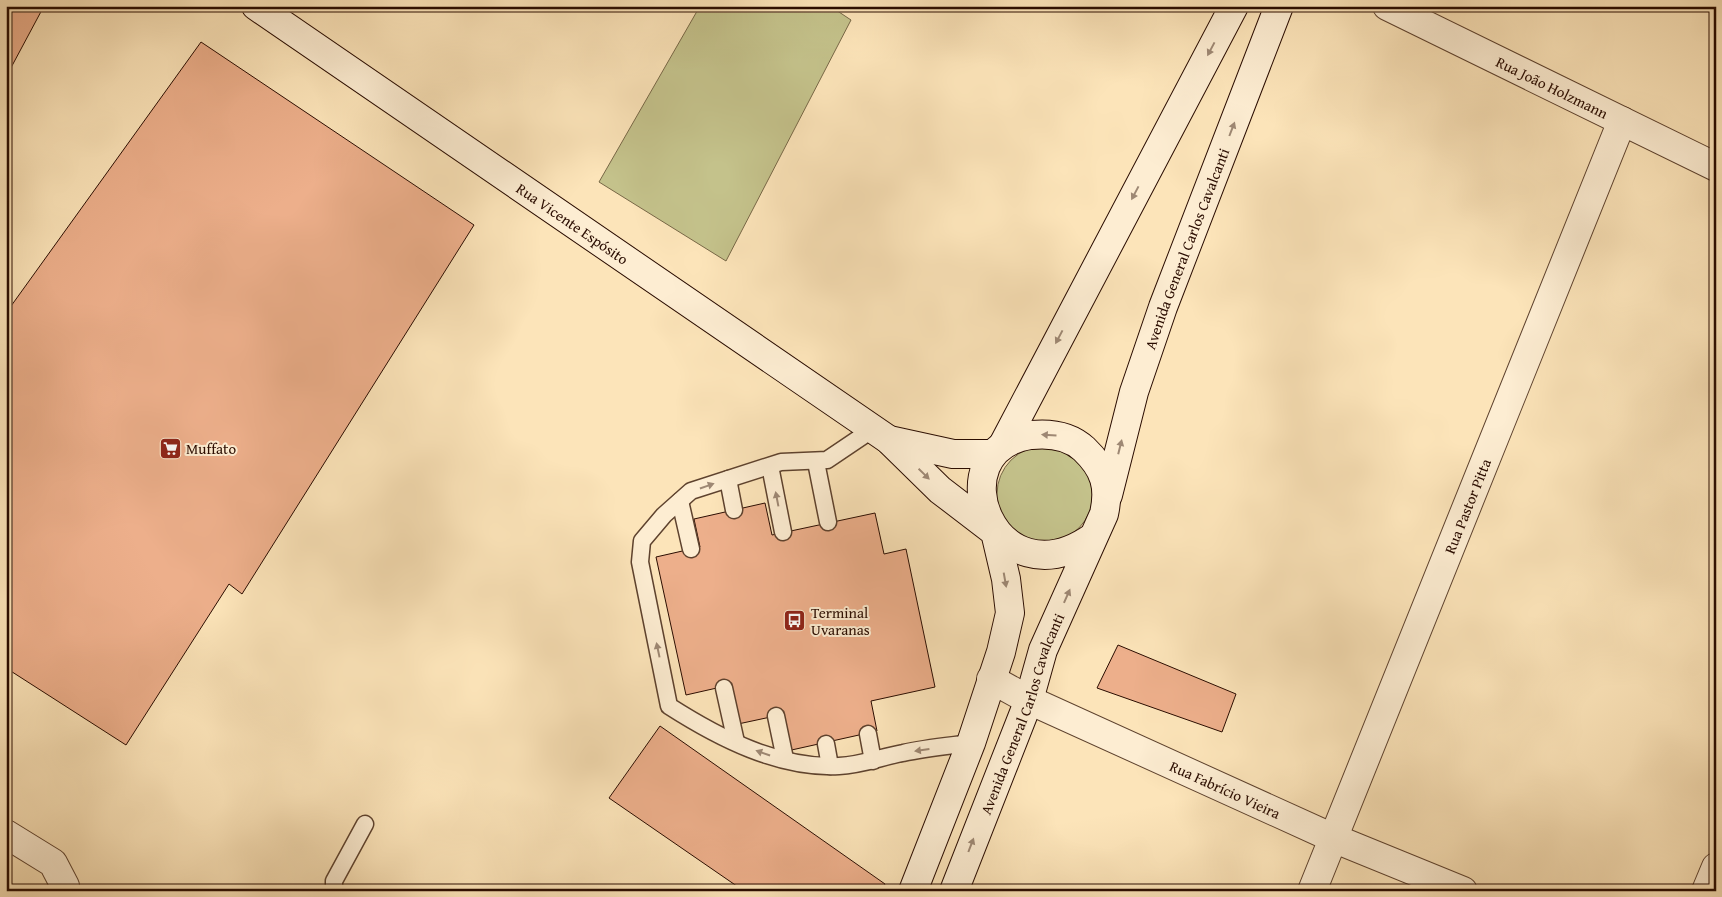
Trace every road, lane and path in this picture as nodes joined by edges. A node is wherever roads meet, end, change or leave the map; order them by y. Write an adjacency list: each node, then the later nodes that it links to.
1 (256, 6): 7 (main road, Rua Vicente Espósito)
2 (1234, 6): 8 (main road, one-way to 8)
3 (1279, 6): 12 (main road, Avenida General Carlos Cavalcanti, one-way to 3)
4 (1387, 6): 5 (main road, Rua João Holzmann)
5 (1622, 121): 6 (main road, Rua João Holzmann); 33 (main road, Rua Pastor Pitta)
6 (1716, 167)
7 (881, 435): 8 (main road, Rua Vicente Espósito); 9 (lane); 17 (main road, Rua Vicente Espósito, one-way to 17)
8 (998, 449): 12 (main road, one-way to 8); 17 (main road)
9 (816, 462): 10 (lane); 15 (lane)
10 (770, 466): 11 (lane); 16 (lane, one-way to 10)
11 (728, 479): 13 (lane, one-way to 11); 14 (lane)
12 (1108, 495): 18 (main road, Avenida General Carlos Cavalcanti)
13 (680, 501): 19 (lane); 25 (lane, one-way to 13)
14 (734, 510)
15 (828, 522)
16 (783, 532)
17 (995, 532): 18 (main road); 20 (main road, one-way to 20)
18 (1093, 536): 22 (main road, Avenida General Carlos Cavalcanti, one-way to 18)
19 (691, 549)
20 (991, 679): 22 (main road, Rua Fabrício Vieira); 26 (main road)
21 (724, 688): 25 (lane)
22 (1029, 700): 33 (main road, Rua Fabrício Vieira); 38 (main road, Avenida General Carlos Cavalcanti, one-way to 22)
23 (776, 716): 28 (lane)
24 (868, 734): 29 (lane)
25 (736, 742): 28 (lane, one-way to 25)
26 (970, 743): 29 (lane, one-way to 29); 37 (main road)
27 (826, 744): 30 (lane)
28 (785, 759): 30 (lane)
29 (873, 761): 30 (lane)
30 (830, 766)
31 (365, 824): 36 (lane)
32 (6, 834): 35 (main road)
33 (1333, 838): 39 (main road, Rua Pastor Pitta); 40 (main road, Rua Fabrício Vieira)
34 (1716, 867): 41 (main road)
35 (63, 891)
36 (334, 891)
37 (914, 891)
38 (954, 891)
39 (1312, 891)
40 (1463, 891)
41 (1706, 891)

